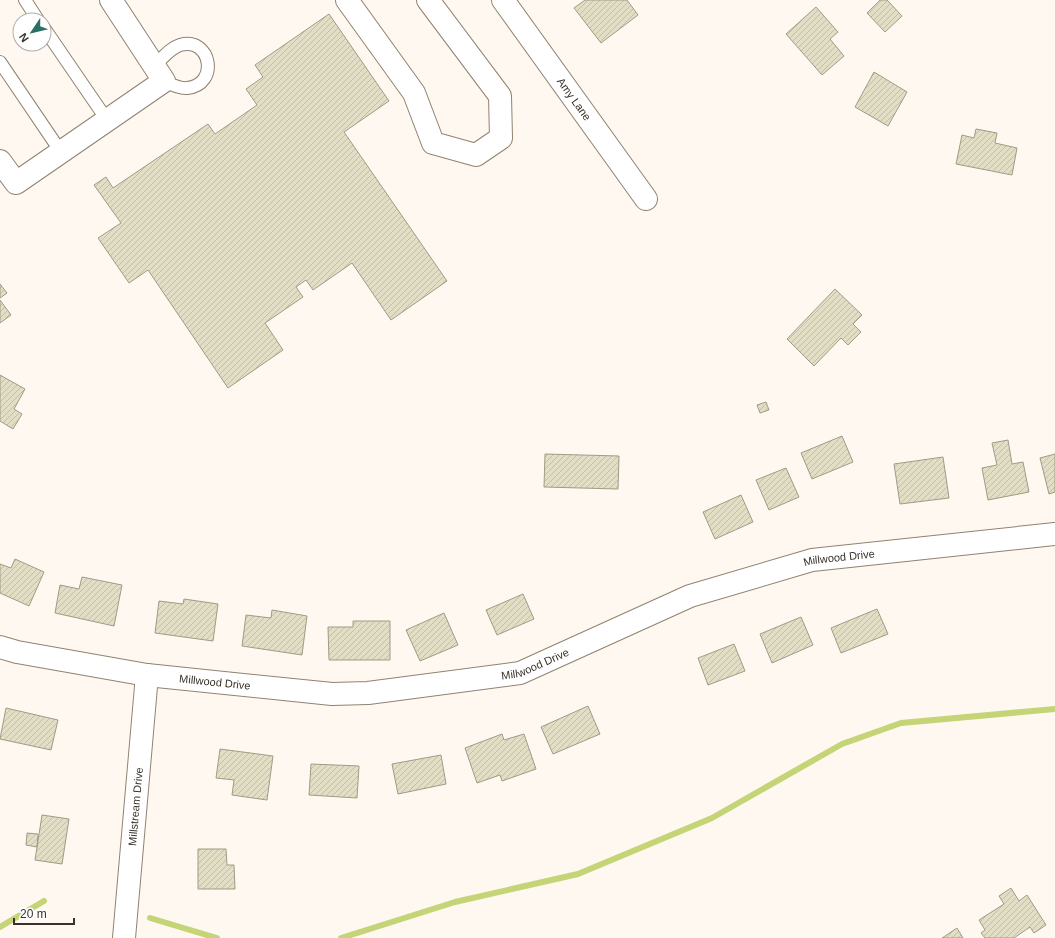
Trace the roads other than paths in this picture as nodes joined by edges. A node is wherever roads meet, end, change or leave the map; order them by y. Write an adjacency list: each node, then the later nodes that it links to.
1 (25, 0): 6 (lane)
2 (111, 0): 9 (street)
3 (347, 0): 4 (street)
4 (428, 0)
5 (503, 0): 12 (street, Amy Lane)
6 (33, 12)
7 (52, 40): 9 (lane)
8 (0, 62): 10 (lane)
9 (107, 120): 10 (street)
10 (61, 152): 11 (street)
11 (0, 161)
12 (646, 199)
13 (1055, 534): 15 (street, Millwood Drive)
14 (0, 647): 15 (street, Millwood Drive)
15 (147, 675): 16 (street, Millstream Drive)
16 (124, 938)

